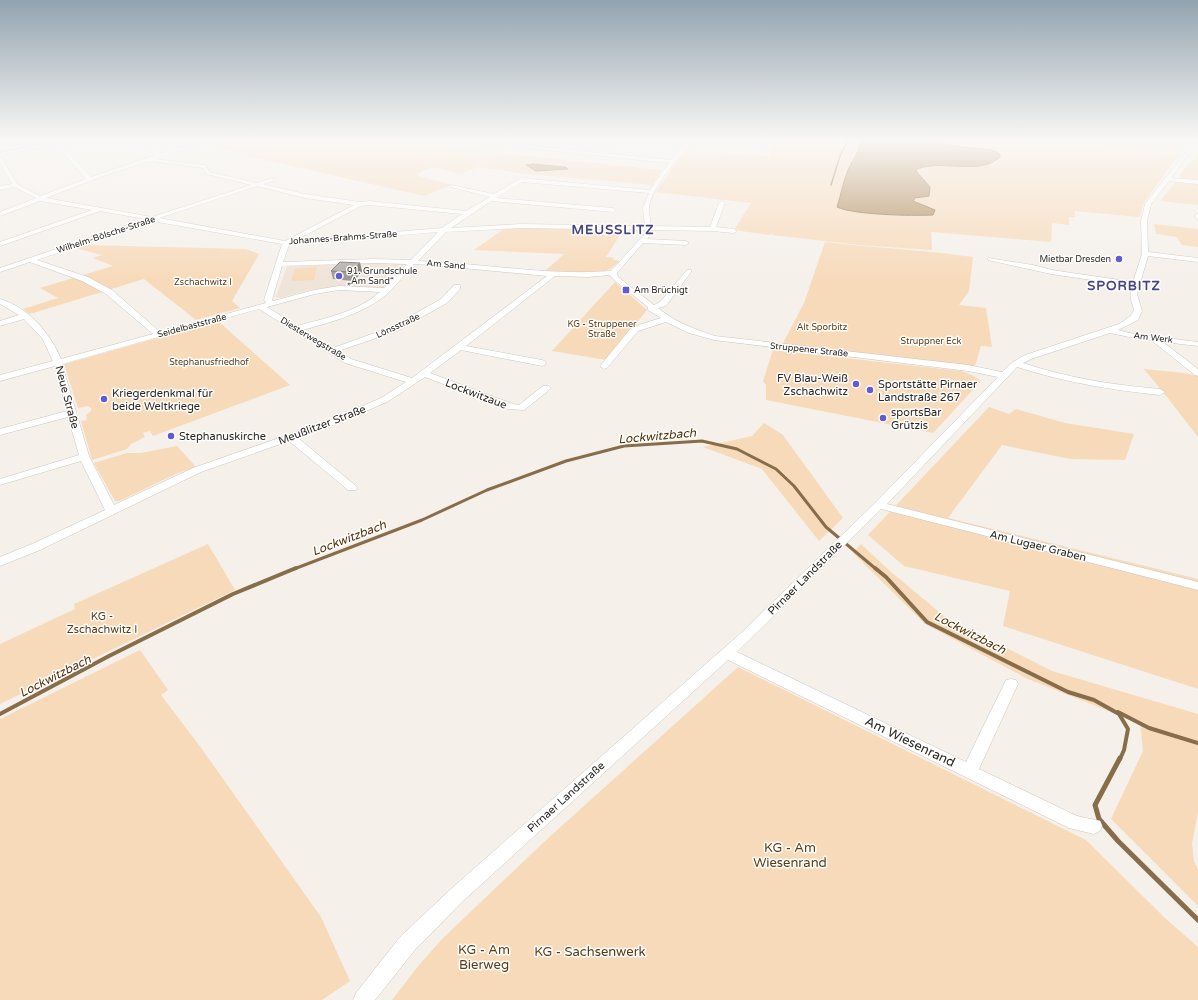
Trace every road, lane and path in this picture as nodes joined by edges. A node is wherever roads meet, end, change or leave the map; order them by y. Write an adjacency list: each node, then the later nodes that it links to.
1 (19, 187): 16 (street)
2 (72, 187): 16 (street)
3 (251, 187): 23 (street, Wilhelm-Bölsche-Straße)
4 (264, 187): 18 (street)
5 (455, 187): 15 (street)
6 (510, 187): 15 (street)
7 (570, 187): 12 (street)
8 (601, 187): 9 (street)
9 (604, 187): 13 (street); 14 (street)
10 (656, 187): 13 (street)
11 (1162, 187): 32 (street, Pirnaer Landstraße)
12 (564, 191)
13 (653, 192): 24 (street)
14 (597, 194)
15 (492, 198): 20 (street); 21 (street)
16 (41, 199): 19 (street, Johannes-Brahms-Straße); 22 (street)
17 (722, 203): 25 (street)
18 (360, 204): 21 (street); 31 (street)
19 (98, 210): 23 (street, Johannes-Brahms-Straße); 30 (street)
20 (613, 210)
21 (467, 213): 26 (street)
22 (0, 214)
23 (156, 219): 31 (street, Johannes-Brahms-Straße); 34 (street, Wilhelm-Bölsche-Straße)
24 (648, 228): 25 (street, Johannes-Brahms-Straße); 26 (street, Johannes-Brahms-Straße); 28 (street)
25 (712, 229): 27 (street, Johannes-Brahms-Straße)
26 (444, 230): 31 (street, Johannes-Brahms-Straße); 36 (street)
27 (734, 231)
28 (641, 241): 29 (street); 41 (street)
29 (686, 243)
30 (0, 244)
31 (286, 244): 37 (street)
32 (1145, 254): 35 (street); 42 (street, Pirnaer Landstraße)
33 (990, 259): 42 (street)
34 (31, 260): 38 (street, Wilhelm-Bölsche-Straße); 54 (street)
35 (1198, 260)
36 (413, 263): 37 (street, Am Sand); 40 (street, Am Sand); 44 (street)
37 (280, 264): 46 (street)
38 (0, 270)
39 (689, 271): 48 (street)
40 (553, 274): 41 (street, Am Sand); 57 (street, Meußlitzer Straße)
41 (614, 276): 48 (street, Struppener Straße)
42 (1136, 285): 53 (street, Pirnaer Landstraße)
43 (457, 287): 58 (street, Lönsstraße)
44 (385, 290): 46 (street, Seidelbaststraße); 52 (street)
45 (0, 301): 49 (street, Neue Straße)
46 (272, 304): 47 (street, Seidelbaststraße)
47 (261, 307): 52 (street, Diesterwegstraße); 54 (street, Seidelbaststraße)
48 (652, 308): 50 (street, Struppener Straße)
49 (25, 316): 51 (street); 59 (street, Neue Straße)
50 (667, 319): 62 (street); 66 (street, Struppener Straße)
51 (0, 324)
52 (296, 329): 58 (street, Diesterwegstraße)
53 (1109, 330): 55 (street, Am Werk); 61 (street, Pirnaer Landstraße)
54 (159, 335): 59 (street, Seidelbaststraße)
55 (1153, 338): 56 (street, Am Werk); 63 (street)
56 (1198, 344)
57 (460, 347): 60 (street); 64 (street, Meußlitzer Straße)
58 (331, 351): 67 (street, Diesterwegstraße)
59 (58, 363): 65 (street, Seidelbaststraße); 70 (street, Neue Straße)
60 (542, 363)
61 (1016, 364): 66 (street, Pirnaer Landstraße); 69 (street)
62 (604, 366)
63 (1198, 373)
64 (424, 374): 67 (street, Meußlitzer Straße); 68 (street, Lockwitzaue)
65 (0, 378)
66 (1001, 378): 76 (street, Pirnaer Landstraße)
67 (414, 381): 72 (street, Meußlitzer Straße)
68 (546, 388)
69 (1160, 392)
70 (71, 412): 71 (street); 73 (street, Neue Straße)
71 (0, 432)
72 (291, 437): 75 (street); 77 (street, Meußlitzer Straße)
73 (84, 456): 74 (street); 77 (street, Neue Straße)
74 (0, 482)
75 (352, 488)
76 (879, 505): 79 (street, Am Lugaer Graben); 80 (street, Pirnaer Landstraße)
77 (111, 510): 78 (street, Meußlitzer Straße)
78 (0, 562)
79 (1198, 586)
80 (727, 653): 82 (street, Am Wiesenrand); 84 (street, Pirnaer Landstraße)
81 (1011, 684): 82 (street)
82 (970, 771): 83 (street, Am Wiesenrand)
83 (1094, 826)
84 (363, 1000)

